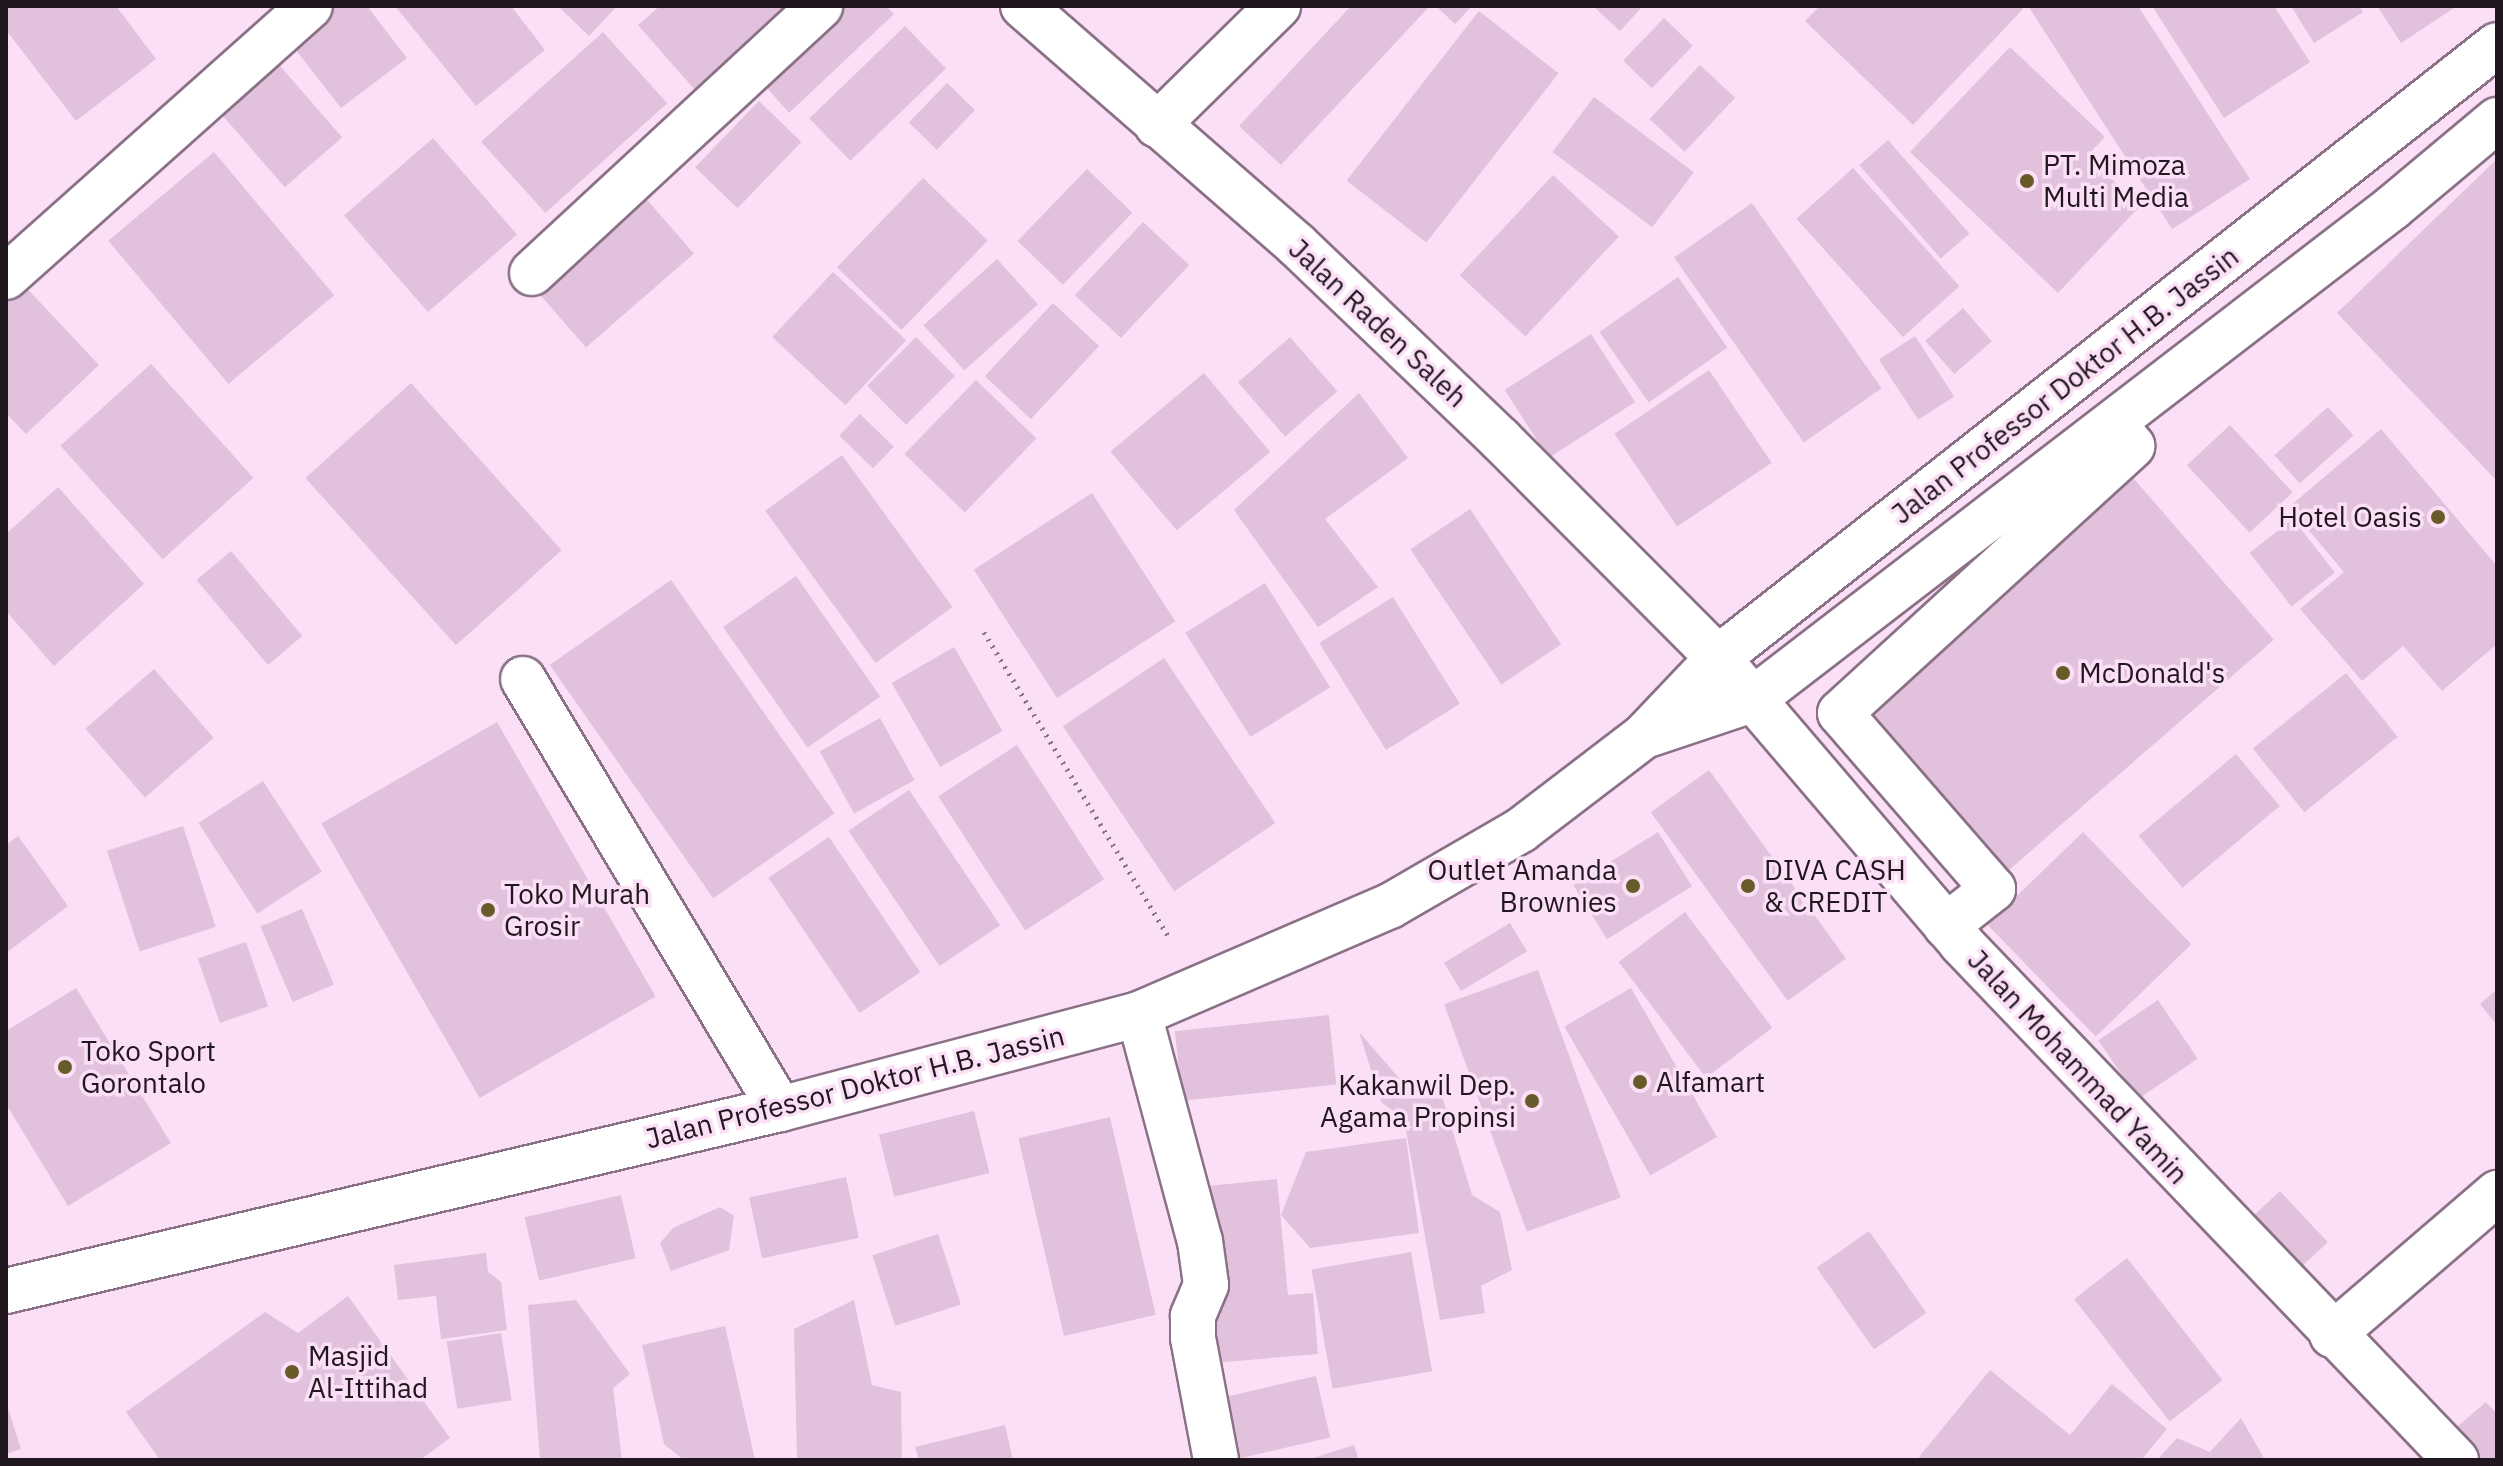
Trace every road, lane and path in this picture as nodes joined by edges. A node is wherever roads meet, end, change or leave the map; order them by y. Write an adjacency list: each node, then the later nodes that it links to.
1 (310, 6): 9 (main road)
2 (820, 6): 8 (main road)
3 (1023, 6): 7 (main road, Jalan Raden Saleh)
4 (1278, 6): 7 (main road)
5 (2497, 45): 12 (main road, Jalan Professor Doktor H.B. Jassin)
6 (2497, 120): 10 (main road, Jalan Professor Doktor H.B. Jassin)
7 (1157, 125): 12 (main road, Jalan Raden Saleh)
8 (532, 273)
9 (6, 277)
10 (2114, 423): 14 (main road, Jalan Professor Doktor H.B. Jassin); 16 (main road)
11 (984, 632): 17 (path)
12 (1718, 658): 14 (main road, Jalan Mohammad Yamin); 15 (main road, Jalan Professor Doktor H.B. Jassin)
13 (523, 679): 19 (main road)
14 (1752, 700): 15 (main road, Jalan Professor Doktor H.B. Jassin); 16 (main road, Jalan Mohammad Yamin)
15 (1644, 736): 17 (main road, Jalan Professor Doktor H.B. Jassin)
16 (1946, 926): 22 (main road, Jalan Mohammad Yamin)
17 (1201, 990): 18 (main road, Jalan Professor Doktor H.B. Jassin)
18 (1139, 1014): 19 (main road, Jalan Professor Doktor H.B. Jassin); 23 (main road)
19 (780, 1109): 21 (main road, Jalan Professor Doktor H.B. Jassin)
20 (2497, 1193): 22 (main road)
21 (6, 1291)
22 (2332, 1335): 24 (main road, Jalan Mohammad Yamin)
23 (1216, 1460)
24 (2456, 1460)

